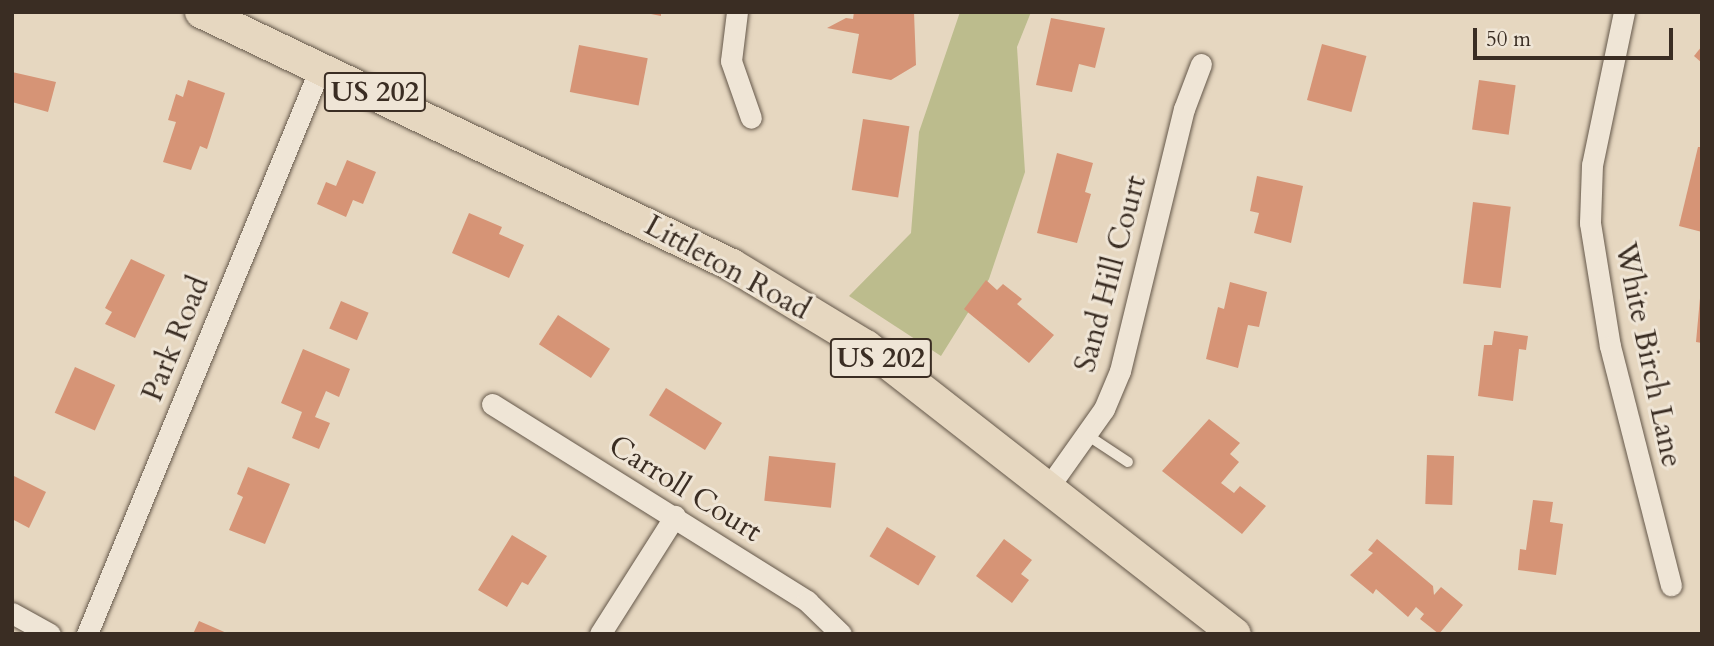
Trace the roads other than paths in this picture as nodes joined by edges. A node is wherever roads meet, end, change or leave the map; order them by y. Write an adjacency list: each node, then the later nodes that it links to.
1 (201, 12): 5 (main road, Littleton Road / US 202)
2 (737, 12): 6 (street)
3 (1625, 12): 12 (street, White Birch Lane)
4 (1201, 64): 8 (street, Sand Hill Court)
5 (321, 66): 10 (main road, Littleton Road / US 202); 15 (street, Park Road)
6 (751, 118)
7 (492, 404): 11 (street, Carroll Court)
8 (1087, 435): 9 (lane); 10 (street, Sand Hill Court)
9 (1128, 462)
10 (1050, 485): 18 (main road, Littleton Road / US 202)
11 (675, 516): 16 (street); 17 (street, Carroll Court)
12 (1671, 585)
13 (12, 614): 14 (street)
14 (50, 634)
15 (87, 634)
16 (600, 634)
17 (841, 634)
18 (1235, 634)

